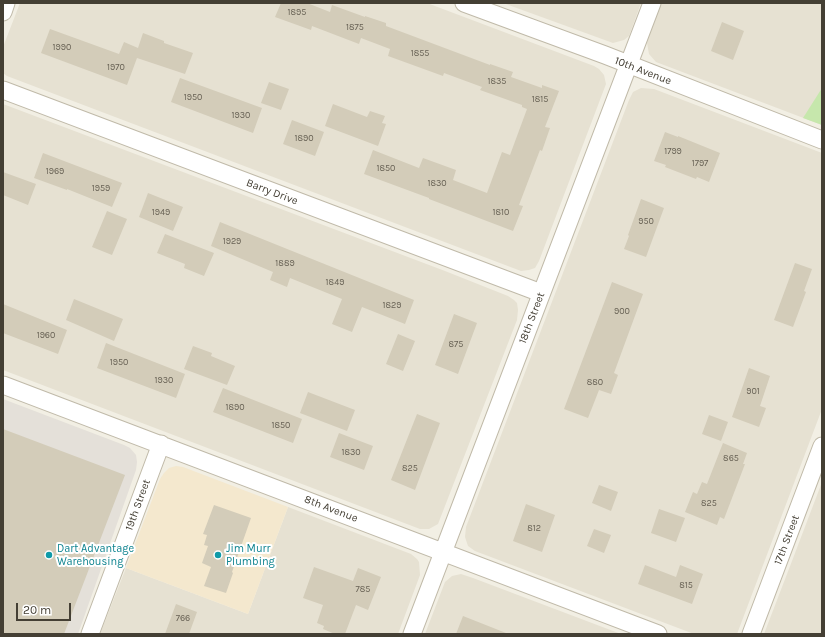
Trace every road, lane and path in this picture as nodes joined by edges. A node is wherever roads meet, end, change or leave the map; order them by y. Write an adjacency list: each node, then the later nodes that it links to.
1 (6, 3): 4 (street)
2 (464, 3): 5 (street, 10th Avenue)
3 (652, 3): 5 (street, 18th Street)
4 (3, 12)
5 (629, 65): 7 (street, 10th Avenue); 8 (street, 18th Street)
6 (3, 90): 8 (street, Barry Drive)
7 (822, 140)
8 (541, 294): 12 (street, 18th Street)
9 (3, 386): 10 (street, 8th Avenue)
10 (161, 444): 12 (street, 8th Avenue); 13 (street, 19th Street)
11 (822, 446): 16 (street, 17th Street)
12 (443, 552): 14 (street, 18th Street); 15 (street, 8th Avenue)
13 (90, 634)
14 (412, 634)
15 (658, 634)
16 (751, 634)

